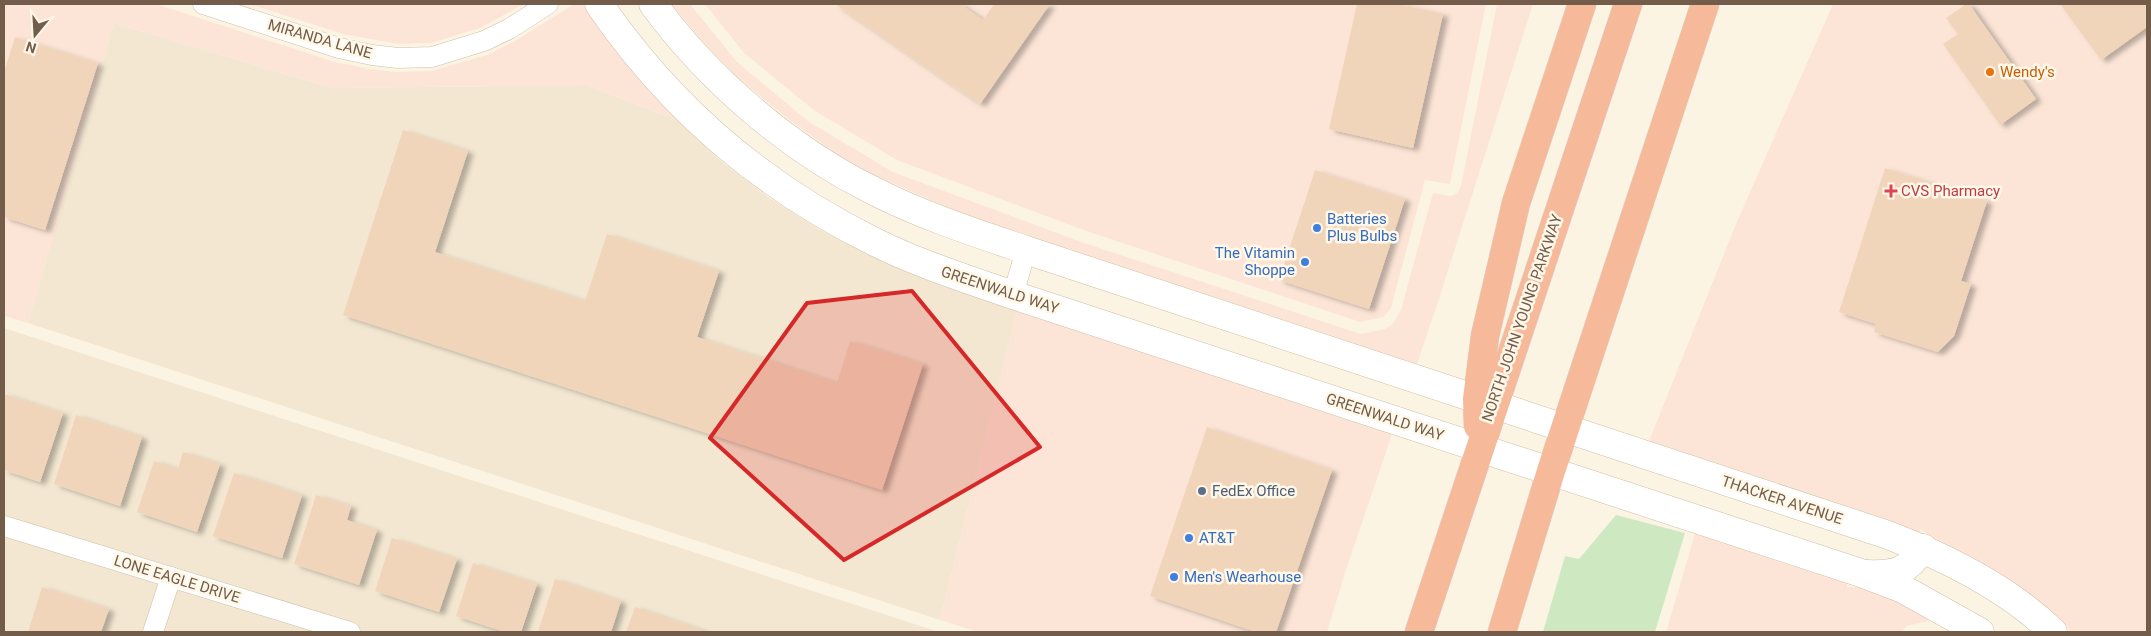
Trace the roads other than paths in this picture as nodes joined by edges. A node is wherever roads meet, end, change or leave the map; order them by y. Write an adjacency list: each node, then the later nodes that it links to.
1 (203, 4): 2 (street, MIRANDA LANE)
2 (548, 4)
3 (599, 4): 11 (street, GREENWALD WAY)
4 (654, 4): 10 (street)
5 (1582, 4): 12 (highway)
6 (1628, 4): 12 (highway, NORTH JOHN YOUNG PARKWAY)
7 (1706, 4): 9 (highway)
8 (1716, 4): 9 (highway)
9 (1652, 166): 13 (highway)
10 (1026, 250): 11 (street); 12 (street)
11 (1013, 294): 14 (street, GREENWALD WAY)
12 (1485, 402): 13 (street, THACKER AVENUE); 14 (highway)
13 (1565, 428): 15 (highway); 17 (street, THACKER AVENUE)
14 (1478, 448): 15 (street); 22 (highway)
15 (1551, 471): 18 (street); 23 (highway)
16 (4, 526): 19 (street, LONE EAGLE DRIVE)
17 (1923, 548): 18 (street); 25 (street, THACKER AVENUE)
18 (1861, 573): 24 (street)
19 (171, 577): 20 (street); 21 (street, LONE EAGLE DRIVE)
20 (153, 632)
21 (350, 632)
22 (1418, 632)
23 (1502, 632)
24 (1980, 632)
25 (2053, 632)

